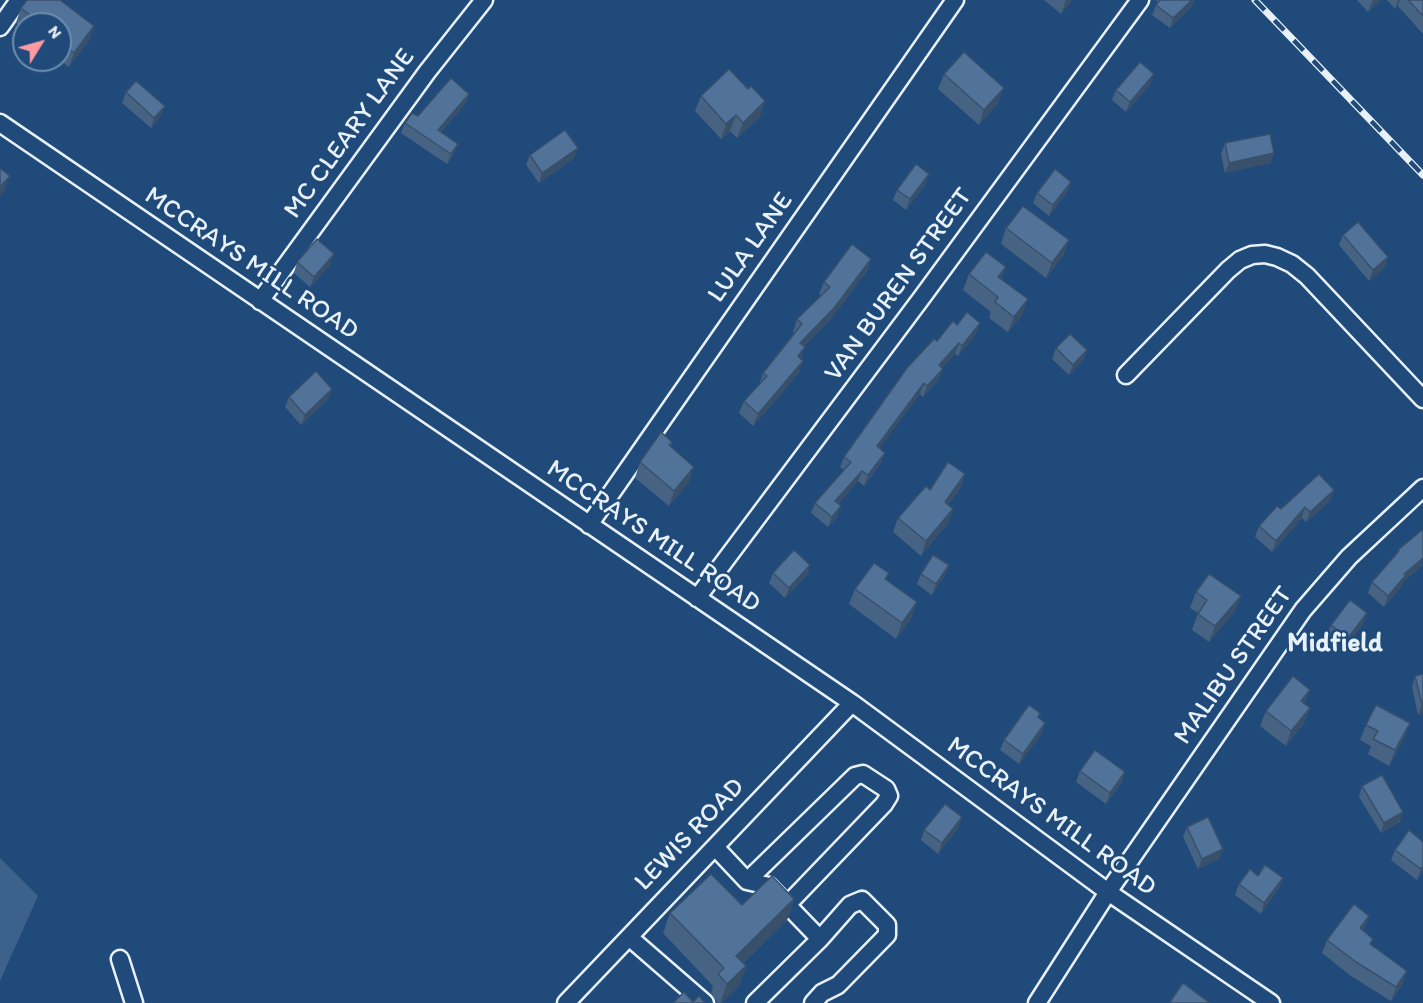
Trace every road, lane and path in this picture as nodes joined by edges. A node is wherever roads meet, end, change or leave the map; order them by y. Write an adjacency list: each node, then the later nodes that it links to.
1 (19, 0): 5 (street)
2 (484, 0): 7 (street, MC CLEARY LANE)
3 (955, 0): 11 (street, LULA LANE)
4 (1140, 0): 12 (street, VAN BUREN STREET)
5 (0, 27)
6 (0, 123): 7 (street, MCCRAYS MILL ROAD)
7 (260, 301): 11 (street, MCCRAYS MILL ROAD)
8 (1126, 375): 9 (street)
9 (1423, 399)
10 (1423, 488): 16 (street, MALIBU STREET)
11 (589, 525): 12 (street, MCCRAYS MILL ROAD)
12 (698, 598): 13 (street, MCCRAYS MILL ROAD)
13 (852, 703): 14 (street, LEWIS ROAD); 16 (street, MCCRAYS MILL ROAD)
14 (715, 847): 15 (street); 18 (street, LEWIS ROAD)
15 (747, 881): 17 (street); 17 (street)
16 (1108, 892): 26 (street, MALIBU STREET); 27 (street, MCCRAYS MILL ROAD)
17 (787, 905): 19 (street)
18 (629, 937): 22 (street, LEWIS ROAD); 23 (street)
19 (820, 939): 24 (street); 25 (street)
20 (120, 959): 21 (street)
21 (134, 1003)
22 (566, 1003)
23 (705, 1003)
24 (755, 1003)
25 (813, 1003)
26 (1037, 1003)
27 (1271, 1003)

